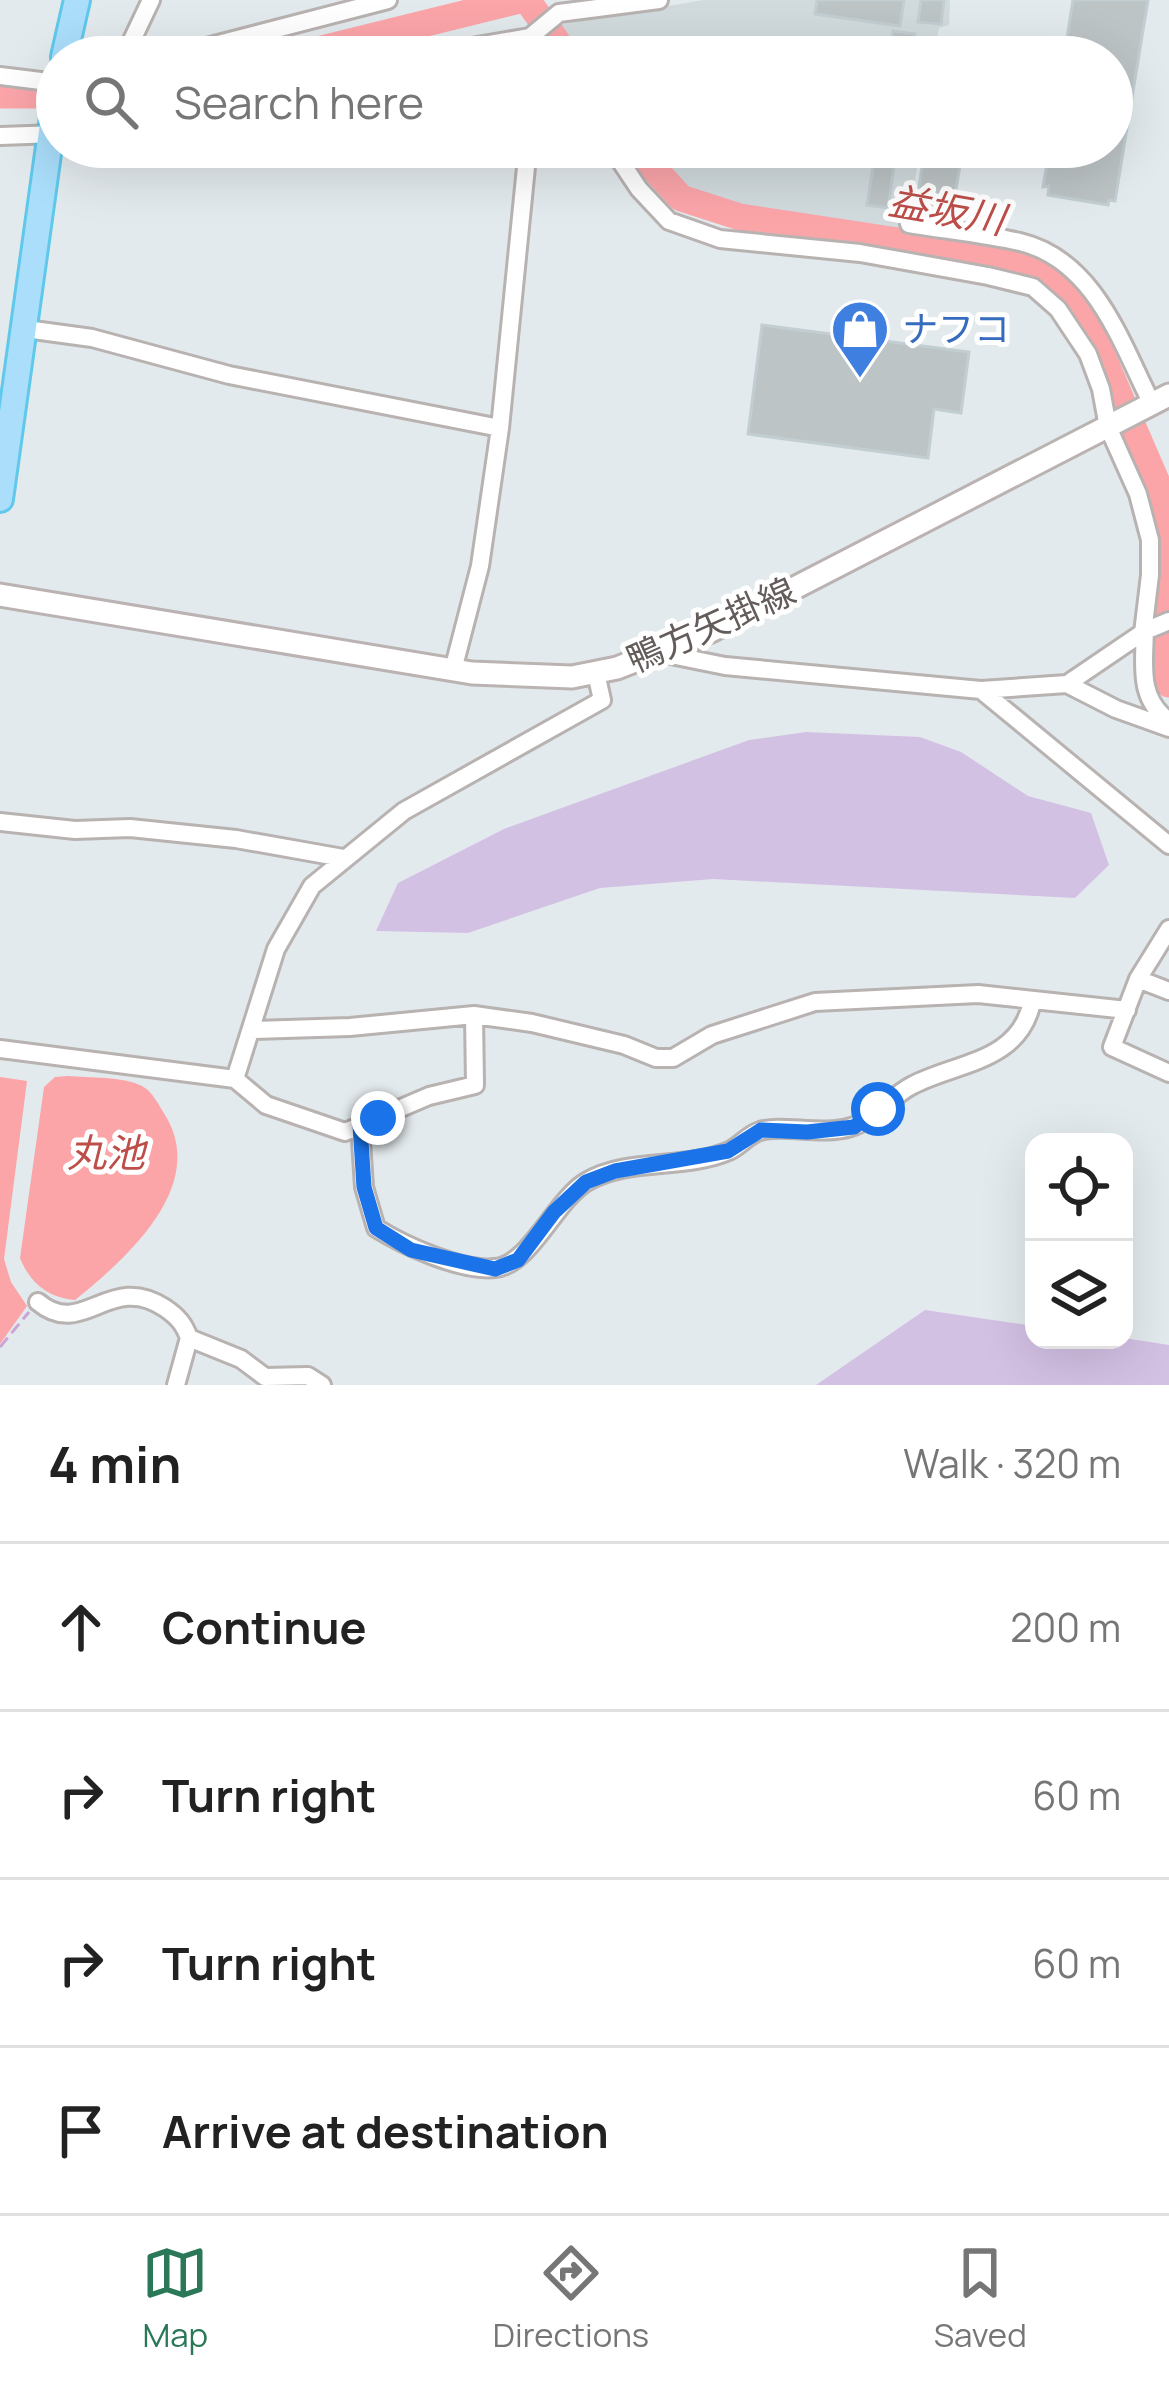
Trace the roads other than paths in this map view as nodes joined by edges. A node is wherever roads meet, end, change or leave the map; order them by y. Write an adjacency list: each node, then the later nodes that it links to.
1 (77, 0): 5 (main road)
2 (151, 0): 6 (street)
3 (388, 0): 7 (street)
4 (652, 1): 8 (street)
5 (69, 36)
6 (134, 36)
7 (249, 36)
8 (531, 36)
9 (0, 76): 10 (street)
10 (36, 82)
11 (36, 133): 12 (street)
12 (0, 136)
13 (47, 168): 19 (main road)
14 (526, 168): 22 (street)
15 (625, 168): 18 (street)
16 (908, 224): 17 (street)
17 (1049, 257): 18 (street); 20 (street)
18 (1033, 287): 21 (street)
19 (26, 329): 22 (street); 23 (main road)
20 (1154, 403): 21 (main road, 鴨方矢掛線)
21 (1111, 425): 26 (street); 27 (main road, 鴨方矢掛線)
22 (500, 428): 28 (street)
23 (0, 499)
24 (0, 595): 28 (main road, 鴨方矢掛線)
25 (1169, 621): 26 (street)
26 (1146, 631): 30 (street); 32 (street)
27 (661, 653): 29 (main road, 鴨方矢掛線); 31 (street)
28 (453, 670): 29 (main road, 鴨方矢掛線)
29 (596, 673): 35 (street)
30 (1067, 684): 31 (street); 32 (street)
31 (981, 690): 34 (street)
32 (1169, 725)
33 (0, 822): 35 (street)
34 (1169, 845)
35 (343, 858): 42 (street)
36 (1169, 929): 37 (street)
37 (1138, 979): 38 (street); 40 (street)
38 (1169, 991)
39 (1032, 1001): 40 (street); 41 (street); 46 (street)
40 (1127, 1010): 44 (street)
41 (474, 1015): 42 (street); 46 (street)
42 (251, 1030): 45 (street)
43 (0, 1049): 45 (street)
44 (1169, 1073)
45 (235, 1079): 46 (street)
46 (360, 1125)
47 (38, 1302): 48 (street)
48 (190, 1338): 49 (street); 50 (street)
49 (176, 1385)
50 (322, 1385)

